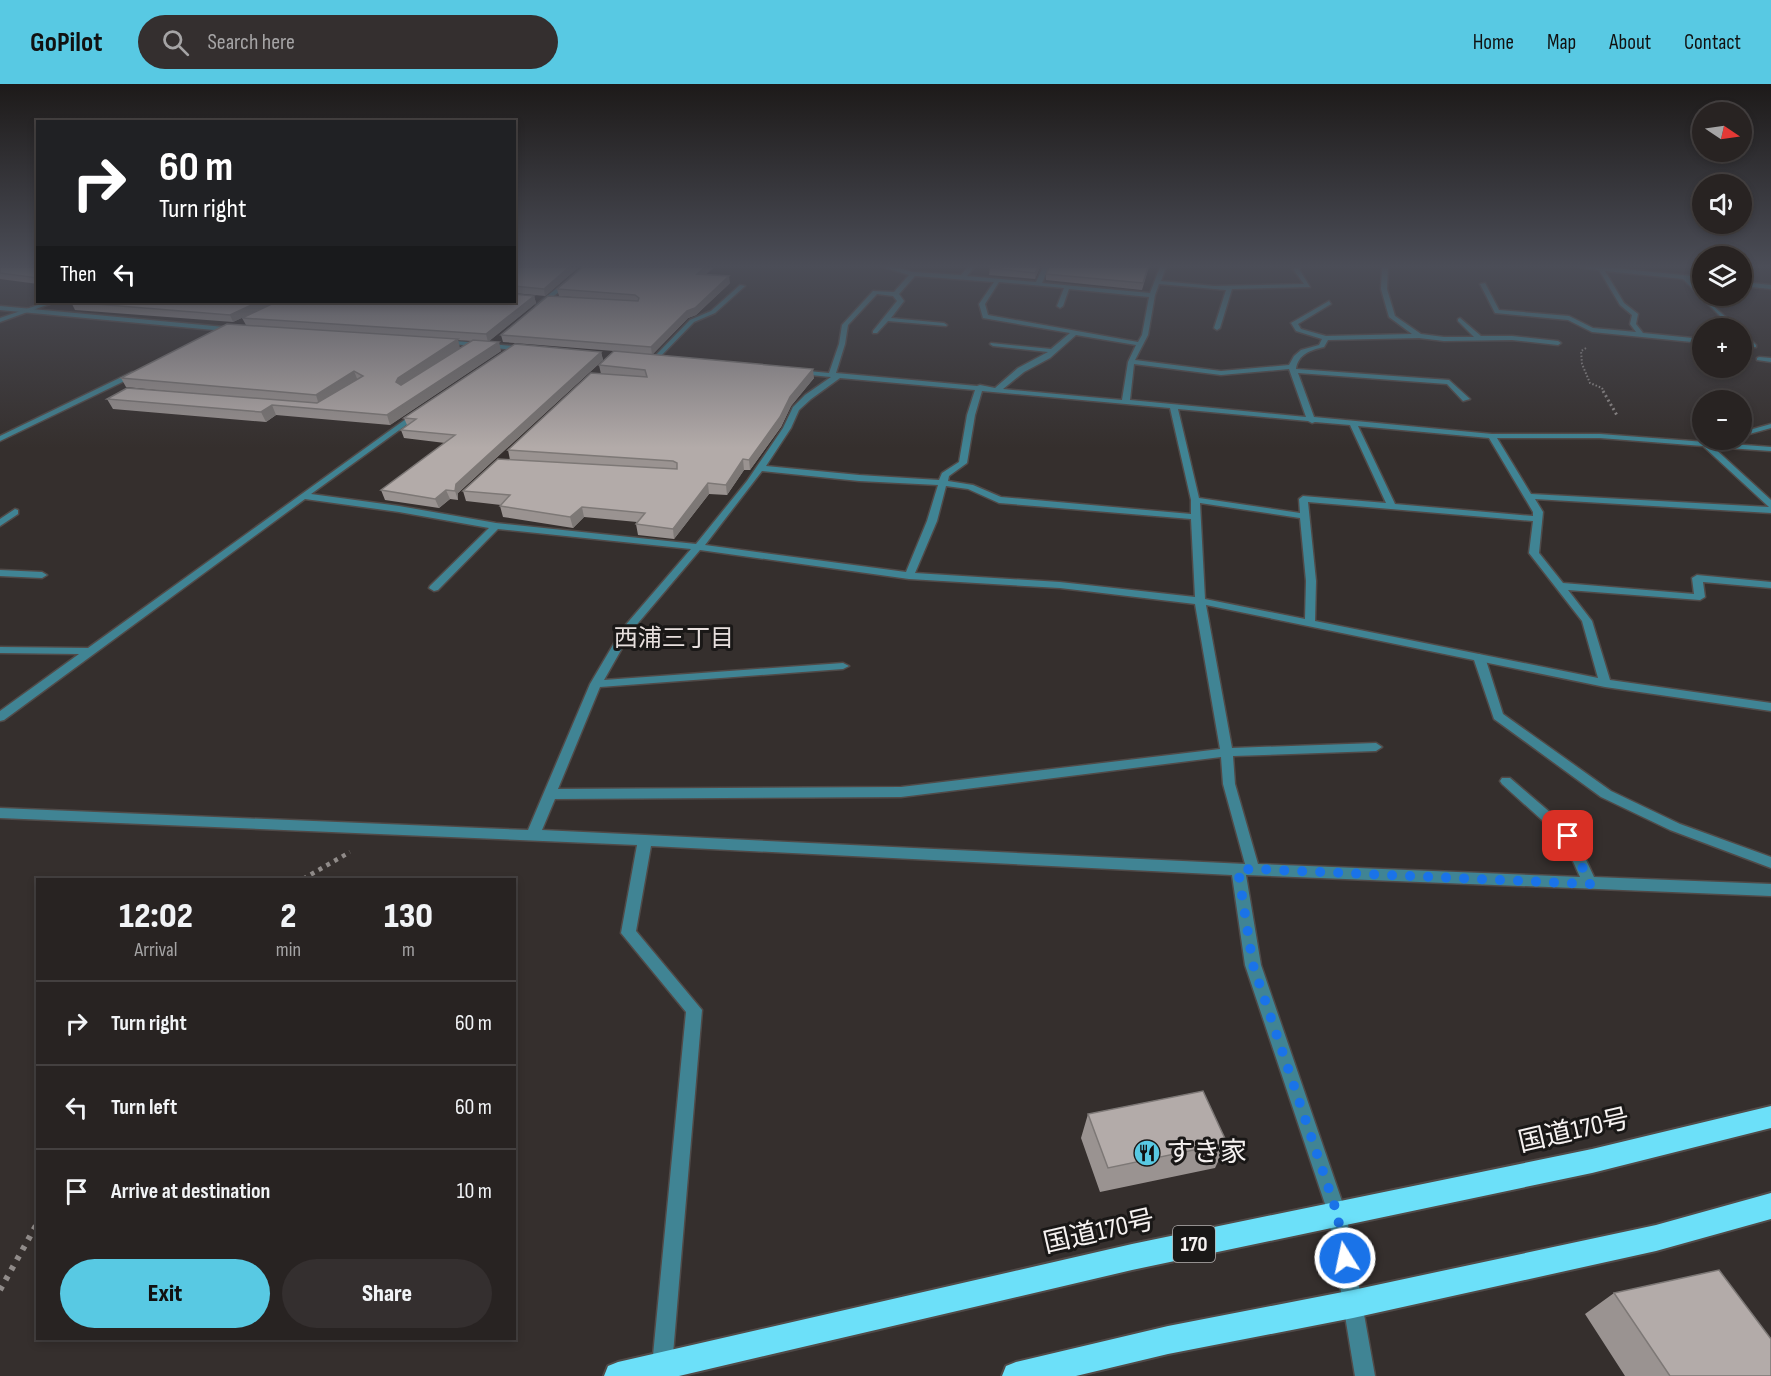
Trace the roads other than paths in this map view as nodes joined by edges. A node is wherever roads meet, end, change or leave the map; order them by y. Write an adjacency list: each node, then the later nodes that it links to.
1 (212, 327): 13 (street)
2 (686, 327): 35 (street)
3 (845, 327): 43 (street)
4 (879, 327): 14 (street)
5 (1051, 327): 15 (street)
6 (1146, 327): 27 (street)
7 (1296, 327): 18 (street)
8 (1407, 327): 16 (street)
9 (1468, 327): 19 (street)
10 (1590, 327): 17 (street)
11 (1635, 327): 17 (street)
12 (240, 328): 13 (street)
13 (230, 329): 20 (street)
14 (875, 332)
15 (1074, 333): 27 (street); 32 (street)
16 (1419, 336): 18 (street); 19 (street)
17 (1642, 336): 22 (street)
18 (1326, 338): 40 (street)
19 (1479, 338): 24 (street)
20 (210, 339)
21 (499, 339): 28 (street)
22 (1692, 340)
23 (430, 341): 25 (street)
24 (1558, 343)
25 (475, 344): 28 (street); 30 (street)
26 (993, 344): 32 (street)
27 (1140, 344): 39 (street)
28 (491, 346): 29 (street)
29 (515, 348): 31 (street); 33 (street)
30 (466, 350)
31 (537, 350)
32 (1053, 351): 45 (street)
33 (506, 354)
34 (644, 359): 35 (street)
35 (654, 359): 37 (street)
36 (1759, 359): 38 (street)
37 (666, 360)
38 (1771, 360)
39 (1131, 362): 40 (street); 49 (street)
40 (1293, 369): 48 (street); 52 (street)
41 (796, 371): 43 (street)
42 (138, 372): 46 (street)
43 (836, 375): 44 (street); 62 (street)
44 (980, 387): 45 (street); 63 (street)
45 (998, 389): 49 (street)
46 (98, 391): 47 (street); 57 (street)
47 (121, 393)
48 (1466, 399)
49 (1126, 400): 51 (street)
50 (429, 404): 64 (street)
51 (1173, 405): 52 (street); 66 (street)
52 (1312, 421): 53 (street)
53 (1353, 424): 56 (street); 67 (street)
54 (1771, 426): 55 (street)
55 (1752, 431)
56 (1492, 436): 58 (street); 65 (street)
57 (0, 439)
58 (1692, 442)
59 (1752, 447): 60 (street)
60 (1771, 449)
61 (1711, 450): 68 (street)
62 (759, 468): 63 (street); 75 (street)
63 (943, 483): 71 (street); 78 (street)
64 (306, 496): 74 (street); 85 (street)
65 (1528, 496): 68 (street); 72 (street)
66 (1195, 500): 70 (street); 71 (street)
67 (1392, 507): 70 (street); 72 (street)
68 (1771, 507)
69 (15, 512): 73 (street)
70 (1305, 516): 83 (street)
71 (1196, 517): 82 (street)
72 (1538, 519): 80 (street)
73 (0, 523)
74 (496, 526): 75 (street); 81 (street)
75 (698, 547): 78 (street); 89 (street)
76 (0, 573): 77 (street)
77 (42, 575)
78 (909, 576): 82 (street)
79 (1771, 585): 80 (street)
80 (1560, 586): 88 (street)
81 (434, 588)
82 (1200, 601): 83 (street); 93 (street)
83 (1310, 621): 86 (street)
84 (0, 650): 85 (street)
85 (88, 651): 91 (street)
86 (1479, 657): 88 (street); 99 (street)
87 (843, 666): 89 (street)
88 (1605, 683): 90 (street)
89 (596, 684): 95 (street)
90 (1771, 707)
91 (0, 717)
92 (1376, 747): 93 (street)
93 (1227, 753): 95 (street); 100 (street)
94 (1506, 781): 101 (street)
95 (550, 794): 97 (street)
96 (0, 813): 97 (street)
97 (533, 835): 98 (street)
98 (645, 841): 100 (street); 107 (street)
99 (1771, 863)
100 (1245, 870): 101 (street); 105 (street)
101 (1590, 884): 102 (street)
102 (1771, 890)
103 (1771, 1117): 105 (highway, 国道170号 / 170)
104 (1771, 1206): 106 (highway)
105 (1337, 1213): 106 (street); 107 (highway, 国道170号 / 170)
106 (1353, 1304): 109 (highway); 110 (street)
107 (662, 1366): 108 (highway, 国道170号 / 170)
108 (618, 1376)
109 (1016, 1376)
110 (1365, 1376)

